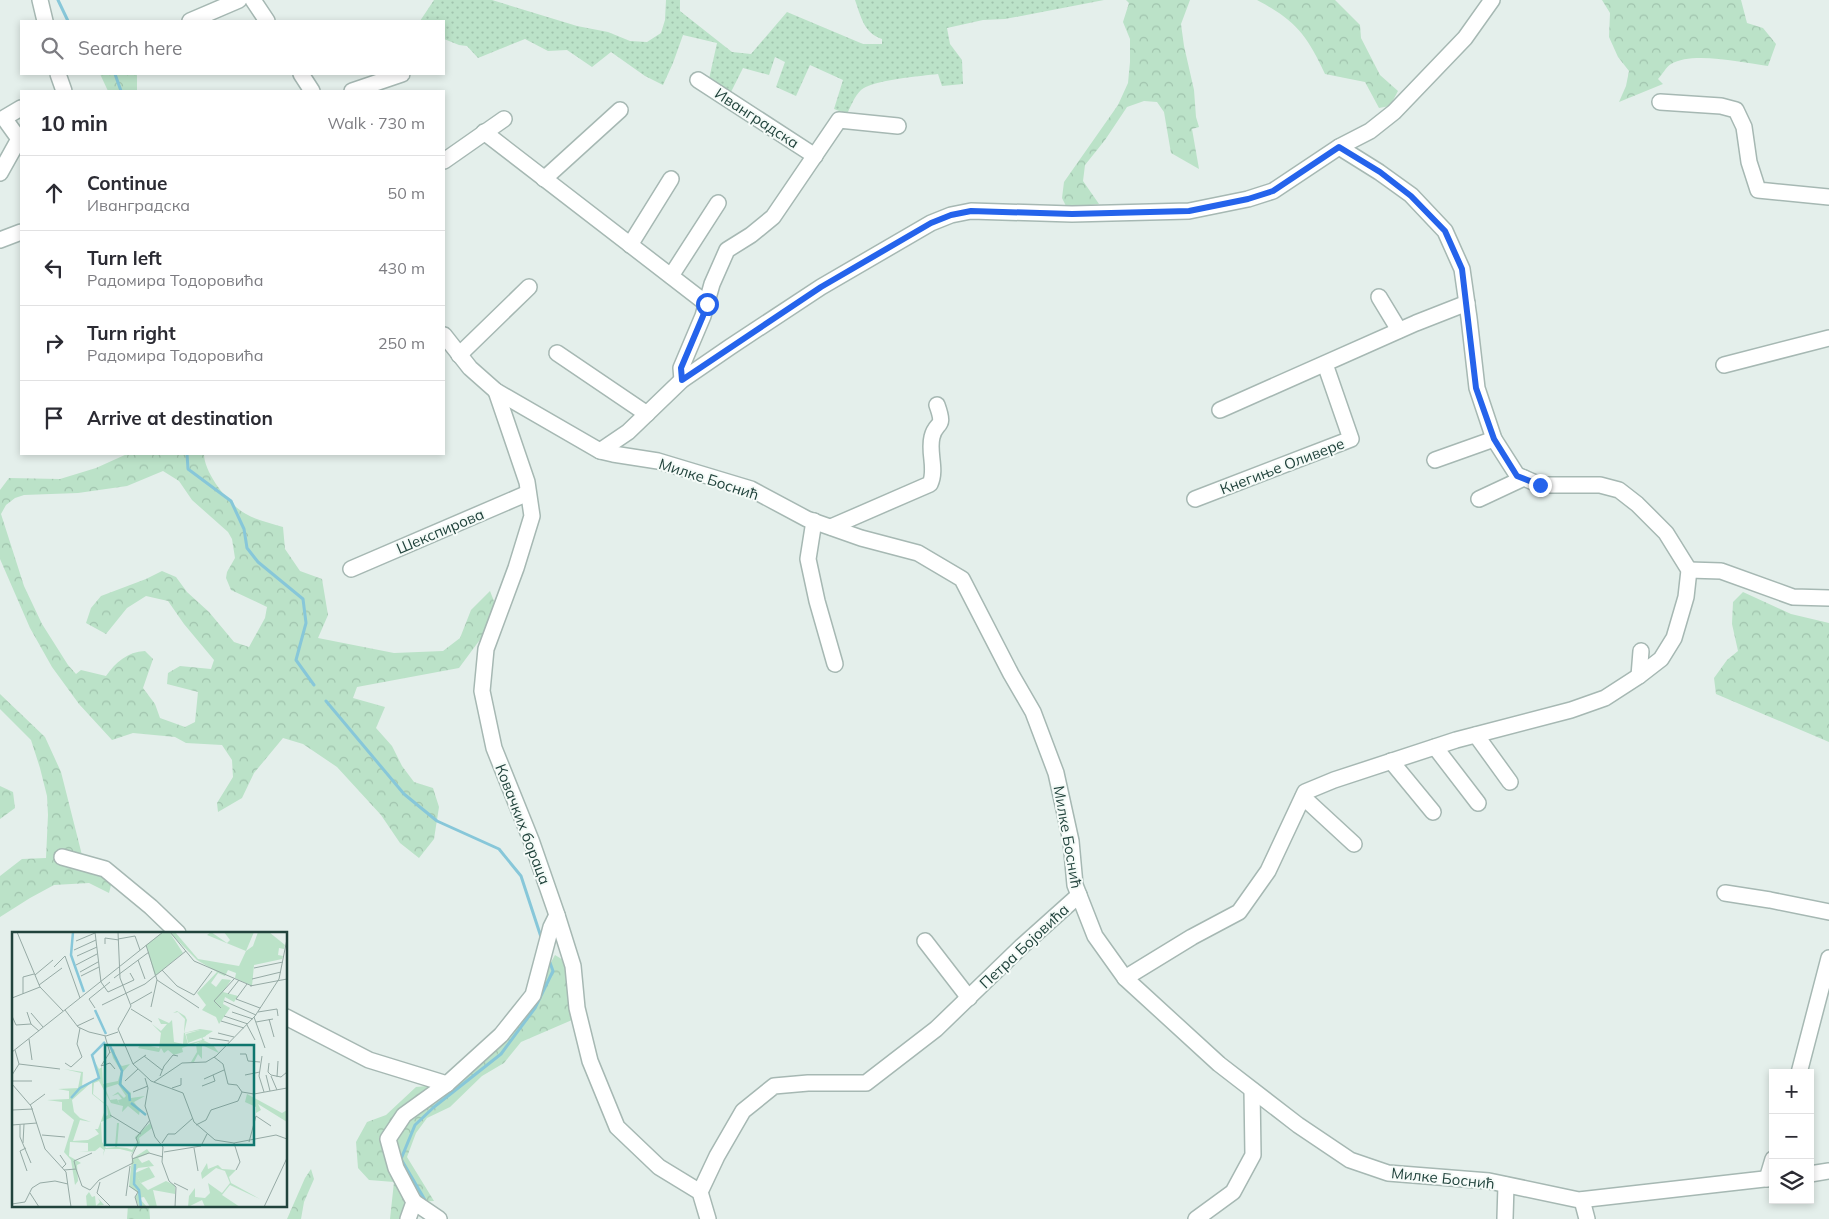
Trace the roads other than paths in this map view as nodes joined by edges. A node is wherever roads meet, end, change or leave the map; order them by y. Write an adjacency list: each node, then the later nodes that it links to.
1 (40, 0): 5 (street)
2 (238, 0): 6 (street)
3 (253, 0): 7 (street)
4 (1492, 0): 19 (street)
5 (45, 20)
6 (192, 20)
7 (266, 20)
8 (302, 75): 11 (street)
9 (399, 75): 12 (street)
10 (698, 80): 20 (street, Иванградска)
11 (311, 90)
12 (355, 90)
13 (1660, 102): 25 (street)
14 (20, 109): 22 (street)
15 (620, 110): 23 (street)
16 (504, 119): 18 (street)
17 (898, 126): 20 (street, Иванградска)
18 (484, 132): 21 (street); 23 (street)
19 (1339, 147): 33 (street); 42 (street)
20 (815, 156): 34 (street, Иванградска)
21 (445, 159)
22 (0, 173)
23 (544, 179): 29 (street)
24 (671, 179): 29 (street)
25 (1829, 196)
26 (718, 203): 30 (street)
27 (20, 232): 28 (street)
28 (0, 240)
29 (630, 245): 30 (street)
30 (671, 276): 34 (street)
31 (529, 287): 39 (street)
32 (1379, 297): 35 (street)
33 (1467, 303): 35 (street); 47 (street)
34 (707, 304): 42 (street, Иванградска)
35 (1399, 330): 40 (street)
36 (445, 337): 39 (street, Ковачких бораца)
37 (1829, 338): 41 (street)
38 (557, 353): 46 (street)
39 (459, 355): 43 (street, Ковачких бораца)
40 (1325, 364): 45 (street); 52 (street, Кнегиње Оливере)
41 (1724, 366)
42 (682, 380): 46 (street)
43 (496, 391): 48 (street, Ковачких бораца); 51 (street, Ковачких бораца)
44 (937, 405): 55 (street)
45 (1220, 410)
46 (647, 414): 48 (street)
47 (1494, 439): 49 (street); 50 (street)
48 (600, 450): 54 (street, Милке Боснић)
49 (1435, 460)
50 (1524, 478): 53 (street); 57 (street)
51 (528, 493): 56 (street, Шекспирова); 74 (street, Ковачких бораца)
52 (1195, 499)
53 (1479, 499)
54 (814, 521): 55 (street, Милке Боснић); 60 (street)
55 (831, 527): 72 (street, Милке Боснић)
56 (351, 569)
57 (1689, 570): 58 (street); 61 (street)
58 (1829, 598)
59 (1641, 651): 61 (street)
60 (835, 664)
61 (1639, 676): 62 (street)
62 (1476, 735): 63 (street); 65 (street)
63 (1435, 747): 64 (street); 67 (street)
64 (1391, 761): 66 (street); 68 (street)
65 (1510, 782)
66 (1303, 797): 69 (street); 78 (street)
67 (1478, 803)
68 (1433, 812)
69 (1354, 844)
70 (62, 857): 75 (street)
71 (1725, 893): 73 (street)
72 (1079, 895): 78 (street, Милке Боснић); 79 (street, Петра Бојовића)
73 (1829, 912)
74 (557, 915): 82 (street); 88 (street, Ковачких бораца)
75 (177, 932)
76 (925, 941): 79 (street, Петра Бојовића)
77 (1829, 958): 81 (street)
78 (1125, 978): 83 (street, Милке Боснић)
79 (969, 998): 88 (street, Петра Бојовића)
80 (288, 1018): 82 (street)
81 (1800, 1069)
82 (447, 1084): 90 (street)
83 (1252, 1090): 87 (street, Милке Боснић); 95 (street)
84 (1829, 1171): 85 (street)
85 (1814, 1173)
86 (1769, 1179): 89 (street, Милке Боснић)
87 (1506, 1185): 89 (street, Милке Боснић); 91 (street, Милке Боснић)
88 (700, 1192): 94 (street)
89 (1582, 1200): 96 (street)
90 (414, 1202): 92 (street); 93 (street)
91 (1504, 1218)
92 (408, 1219)
93 (439, 1219)
94 (708, 1219)
95 (1196, 1219)
96 (1587, 1219)

